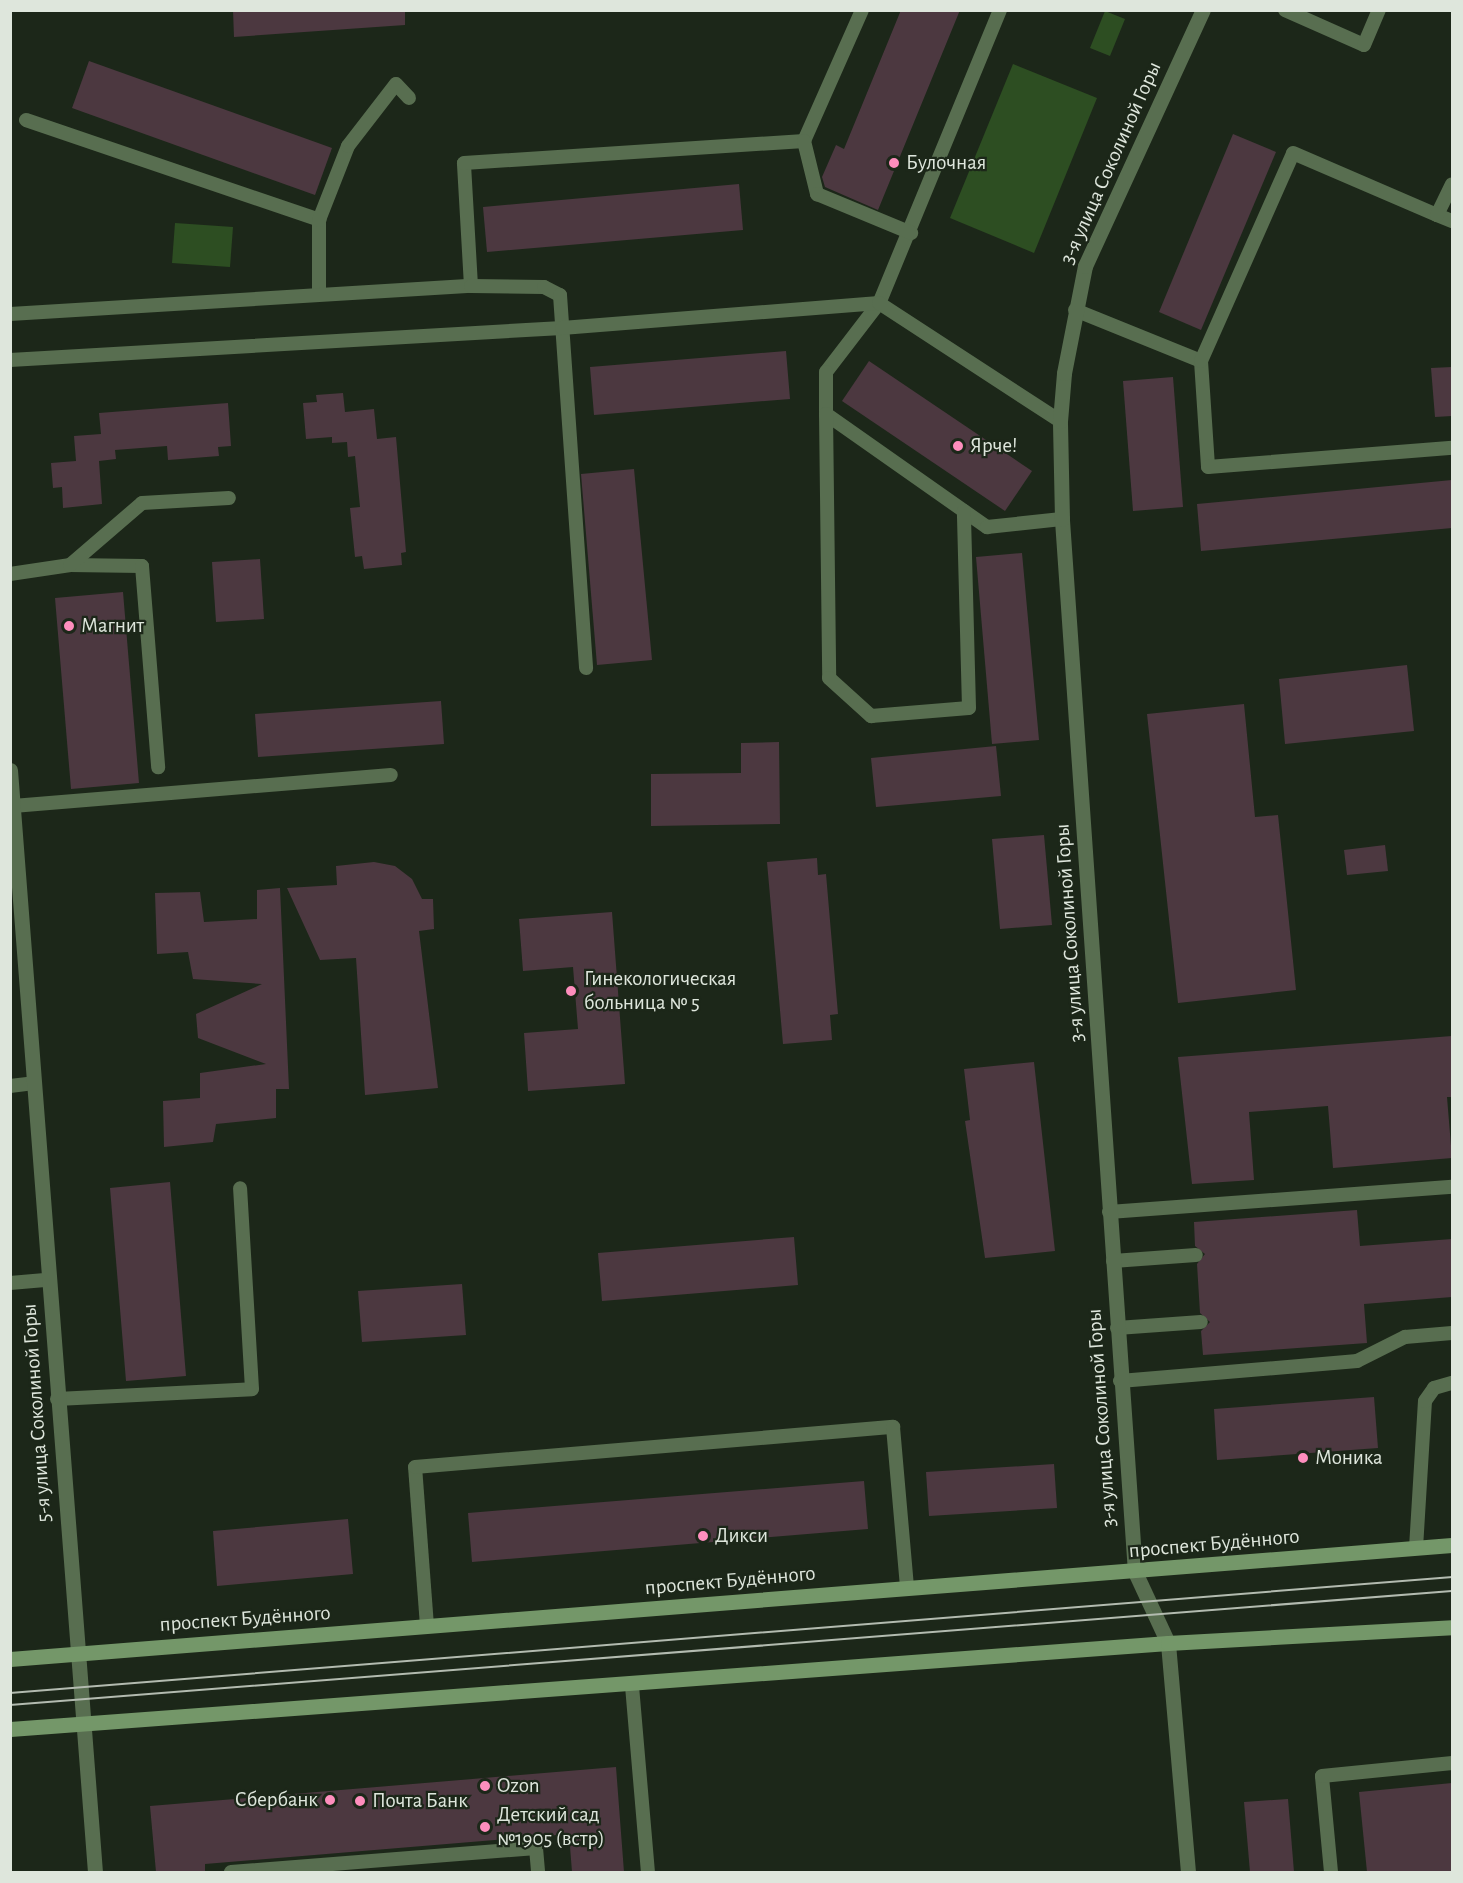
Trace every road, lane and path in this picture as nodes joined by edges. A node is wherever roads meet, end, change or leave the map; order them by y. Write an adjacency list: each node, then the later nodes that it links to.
1 (862, 10): 8 (lane)
2 (1000, 10): 13 (lane)
3 (1203, 10): 17 (street, 3-я улица Соколиной Горы)
4 (1285, 10): 5 (lane)
5 (1379, 10)
6 (409, 98): 11 (lane)
7 (26, 120): 11 (lane)
8 (804, 141): 13 (lane); 14 (lane)
9 (1452, 184): 10 (lane)
10 (1437, 214): 12 (lane); 21 (lane)
11 (319, 220): 15 (lane)
12 (1452, 221)
13 (911, 232): 16 (lane)
14 (471, 286): 15 (lane); 19 (lane)
15 (319, 294): 18 (lane)
16 (879, 303): 19 (lane); 22 (lane); 23 (lane)
17 (1075, 310): 21 (lane); 23 (street, 3-я улица Соколиной Горы)
18 (10, 314)
19 (562, 328): 20 (lane); 30 (lane)
20 (10, 360)
21 (1201, 361): 24 (lane)
22 (826, 414): 26 (lane); 26 (lane)
23 (1060, 421): 27 (street, 3-я улица Соколиной Горы)
24 (1452, 448)
25 (229, 498): 28 (lane)
26 (964, 511): 27 (lane)
27 (1062, 519): 40 (street, 3-я улица Соколиной Горы)
28 (70, 565): 29 (lane); 31 (lane)
29 (10, 574)
30 (586, 668)
31 (158, 766)
32 (10, 770): 34 (street, 5-я улица Соколиной Горы)
33 (392, 775): 34 (lane)
34 (13, 806): 35 (street, 5-я улица Соколиной Горы)
35 (15, 893): 36 (street, 5-я улица Соколиной Горы)
36 (34, 1083): 37 (lane); 43 (street, 5-я улица Соколиной Горы)
37 (10, 1086)
38 (1452, 1187): 40 (lane)
39 (240, 1188): 50 (lane)
40 (1109, 1212): 42 (street, 3-я улица Соколиной Горы)
41 (1196, 1255): 42 (lane)
42 (1113, 1261): 46 (street, 3-я улица Соколиной Горы)
43 (48, 1280): 44 (lane); 50 (street, 5-я улица Соколиной Горы)
44 (10, 1283)
45 (1201, 1322): 46 (lane)
46 (1117, 1328): 48 (street, 3-я улица Соколиной Горы)
47 (1452, 1333): 48 (lane)
48 (1120, 1381): 53 (street, 3-я улица Соколиной Горы)
49 (1452, 1383): 52 (lane)
50 (57, 1399): 58 (street, 5-я улица Соколиной Горы)
51 (1452, 1545): 52 (main road, проспект Будённого)
52 (1416, 1548): 53 (main road, проспект Будённого)
53 (1135, 1572): 54 (main road, проспект Будённого); 57 (street, 3-я улица Соколиной Горы)
54 (907, 1588): 55 (main road, проспект Будённого); 55 (lane)
55 (427, 1626): 58 (main road, проспект Будённого)
56 (1452, 1627): 57 (main road)
57 (1168, 1643): 60 (main road); 68 (street, 3-я улица Соколиной Горы)
58 (76, 1654): 59 (main road, проспект Будённого); 61 (street, 5-я улица Соколиной Горы)
59 (10, 1659)
60 (632, 1686): 61 (main road); 67 (lane)
61 (80, 1724): 62 (main road); 64 (street, 5-я улица Соколиной Горы)
62 (10, 1730)
63 (1452, 1763): 69 (lane)
64 (95, 1872)
65 (231, 1872): 66 (lane)
66 (538, 1872)
67 (648, 1872)
68 (1188, 1872)
69 (1331, 1872)

